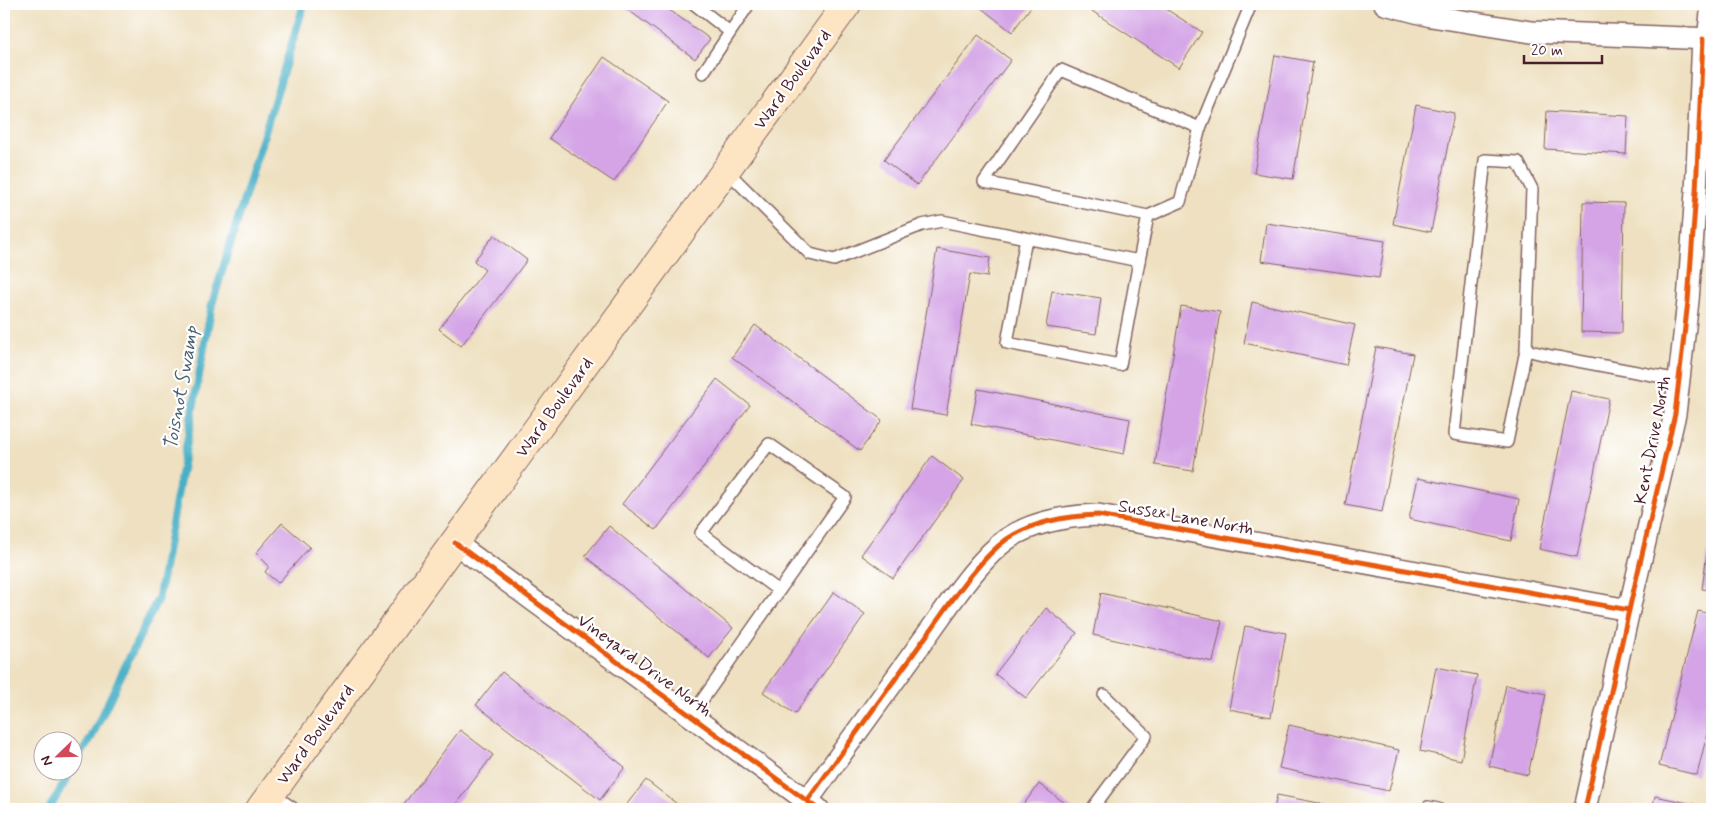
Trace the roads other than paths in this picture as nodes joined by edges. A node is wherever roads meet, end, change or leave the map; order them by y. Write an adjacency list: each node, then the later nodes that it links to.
1 (694, 4): 7 (lane)
2 (749, 4): 7 (lane)
3 (847, 4): 11 (main road, Ward Boulevard)
4 (1251, 4): 10 (lane)
5 (1384, 4): 8 (street)
6 (1707, 4): 8 (lane)
7 (730, 32): 9 (lane)
8 (1707, 39): 16 (street, Kent Drive North)
9 (703, 73)
10 (1200, 128): 12 (lane); 12 (lane)
11 (726, 170): 13 (lane); 17 (main road, Ward Boulevard)
12 (1148, 216): 14 (lane)
13 (1026, 238): 14 (lane); 14 (lane)
14 (1139, 261)
15 (1526, 350): 15 (lane); 16 (lane)
16 (1680, 380): 19 (street, Kent Drive North)
17 (455, 543): 21 (street, Vineyard Drive North); 22 (main road, Ward Boulevard)
18 (779, 591): 18 (lane); 21 (lane)
19 (1629, 610): 23 (street, Sussex Lane North); 26 (street, Kent Drive North)
20 (1104, 695): 25 (lane)
21 (691, 716): 23 (street, Vineyard Drive North)
22 (266, 801): 24 (lane)
23 (812, 805)
24 (294, 809)
25 (1092, 809)
26 (1585, 809)

